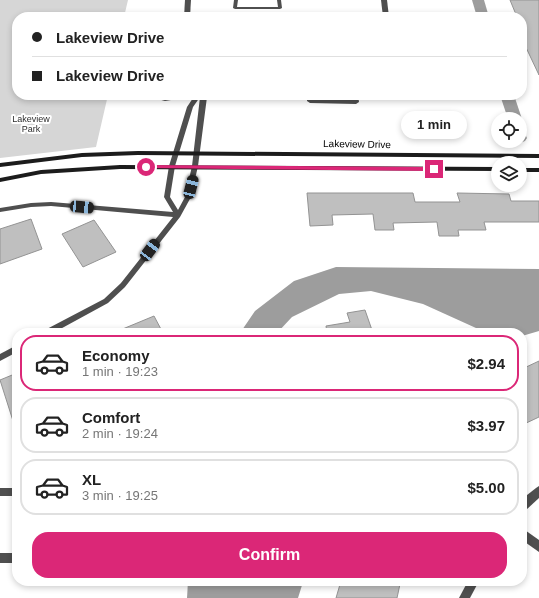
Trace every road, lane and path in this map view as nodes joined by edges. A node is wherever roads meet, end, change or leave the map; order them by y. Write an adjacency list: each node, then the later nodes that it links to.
1 (188, 0): 5 (street)
2 (236, 0): 3 (lane)
3 (279, 0)
4 (384, 0): 6 (street)
5 (187, 12)
6 (385, 12)
7 (195, 100): 11 (street)
8 (204, 100): 12 (street)
9 (310, 100): 10 (lane)
10 (356, 100)
11 (176, 152): 12 (street, Lakeview Drive); 14 (street, Lakeview Drive); 15 (street)
12 (198, 152): 13 (street, Lakeview Drive); 16 (street)
13 (539, 156)
14 (0, 165)
15 (172, 166): 16 (street); 20 (street); 22 (lane)
16 (196, 166): 17 (street); 22 (lane)
17 (491, 169)
18 (527, 170): 19 (street)
19 (539, 170)
20 (0, 180)
21 (0, 210): 22 (lane)
22 (178, 215): 23 (lane)
23 (55, 328)
24 (12, 351): 25 (lane)
25 (0, 358)
26 (539, 491): 29 (street)
27 (0, 492): 28 (lane)
28 (12, 492)
29 (527, 502)
30 (527, 537): 31 (street)
31 (539, 547)
32 (0, 558): 33 (lane)
33 (12, 558)
34 (471, 586): 35 (street)
35 (464, 598)

